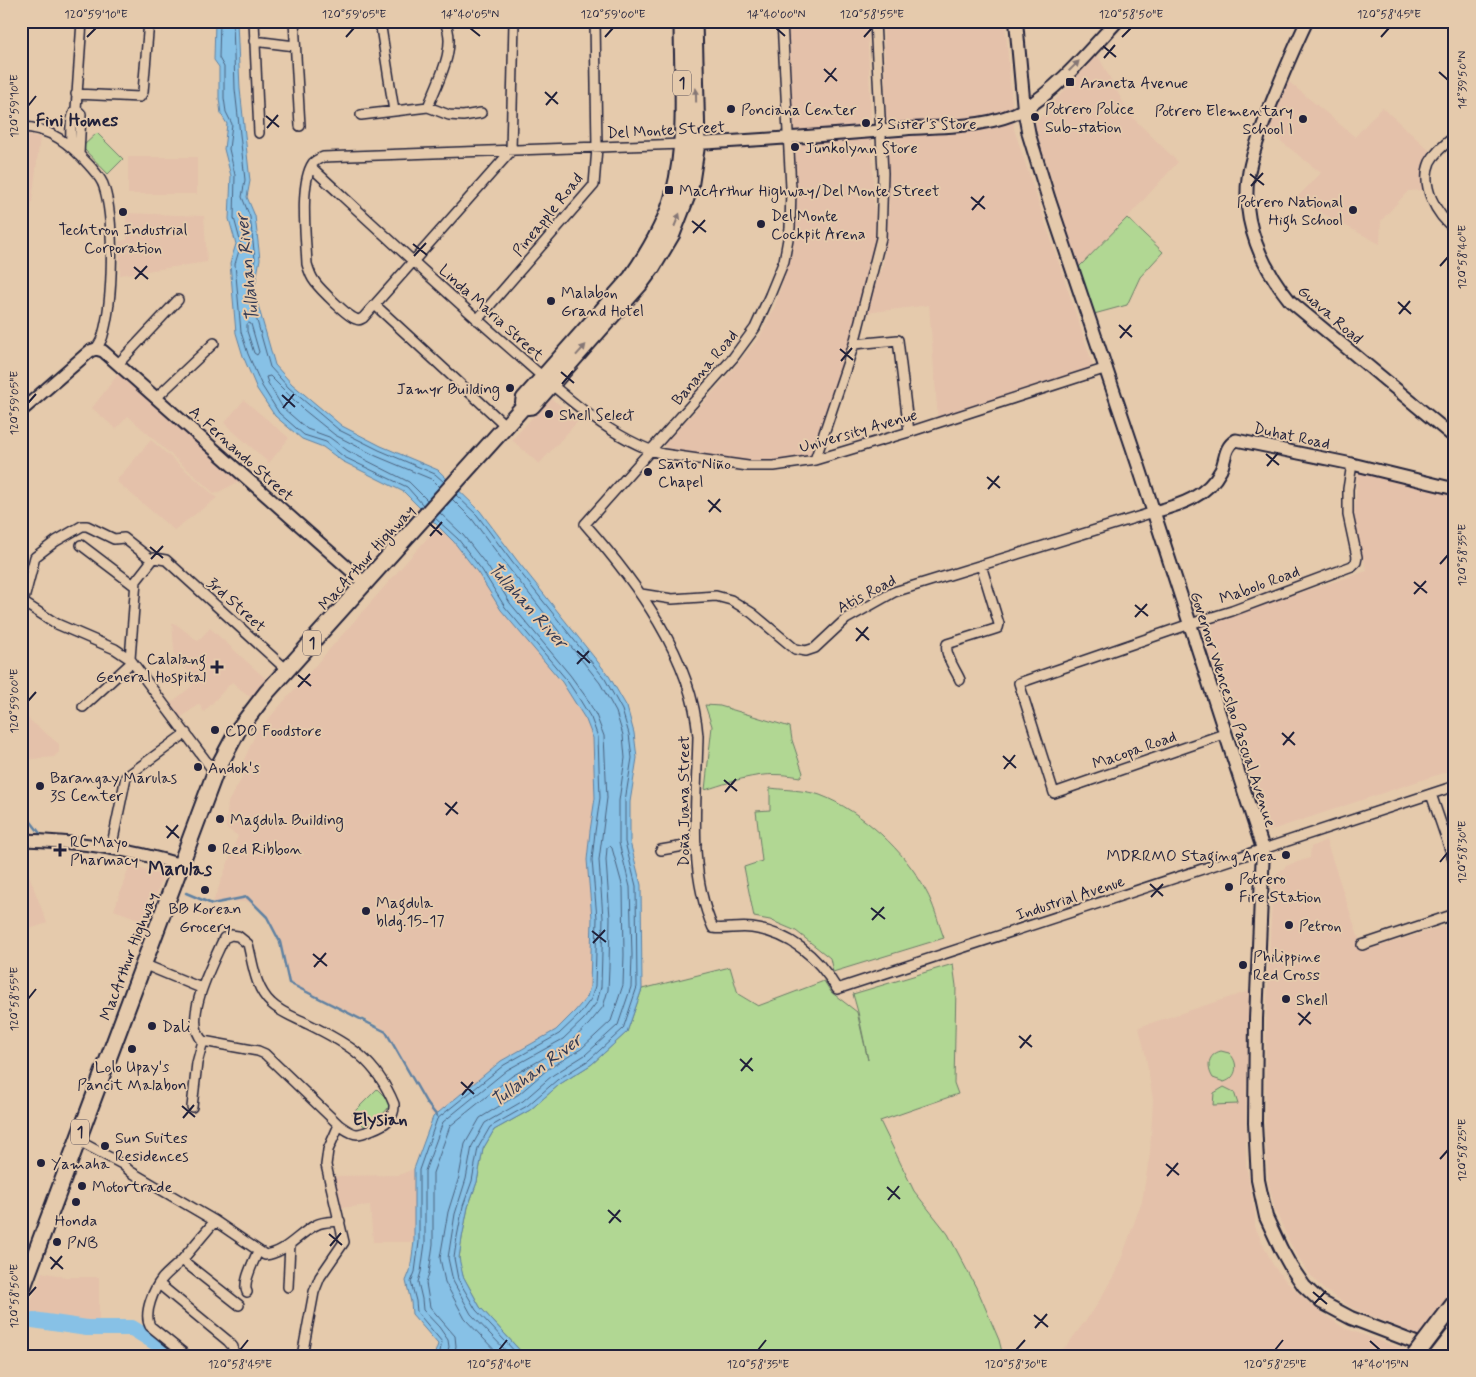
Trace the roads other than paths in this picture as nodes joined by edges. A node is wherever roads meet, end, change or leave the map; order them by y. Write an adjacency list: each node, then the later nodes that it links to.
1 (82, 21): 18 (street)
2 (149, 21): 18 (street)
3 (254, 21): 16 (street)
4 (294, 21): 17 (street)
5 (380, 21): 22 (street)
6 (444, 21): 19 (street)
7 (514, 21): 34 (street)
8 (596, 21): 33 (street, Pineapple Road)
9 (682, 21): 31 (highway, MacArthur Highway / 1)
10 (694, 21): 31 (highway, MacArthur Highway / 1, one-way to 10)
11 (782, 21): 30 (street, Banana Road)
12 (875, 21): 27 (street)
13 (1016, 21): 21 (main road, Governor Wenceslao Pascual Avenue)
14 (1117, 21): 21 (main road, one-way to 14)
15 (1307, 21): 52 (street, Guava Road)
16 (254, 41): 17 (street); 28 (street)
17 (295, 46): 25 (street)
18 (76, 94): 20 (street)
19 (428, 107): 22 (street); 23 (street)
20 (76, 109): 32 (street); 35 (street)
21 (1024, 109): 27 (street, Del Monte Street); 46 (main road, Governor Wenceslao Pascual Avenue)
22 (394, 111): 24 (street)
23 (481, 113)
24 (361, 115)
25 (300, 126)
26 (21, 127): 32 (street)
27 (881, 131): 30 (street, Del Monte Street); 43 (street)
28 (259, 133)
29 (1455, 136): 37 (street)
30 (788, 139): 31 (street, Del Monte Street); 53 (street, Banana Road)
31 (690, 144): 33 (street, Del Monte Street); 47 (highway, MacArthur Highway / 1)
32 (71, 147): 35 (street)
33 (597, 148): 34 (street, Del Monte Street); 41 (street, Pineapple Road)
34 (511, 151): 36 (street, Del Monte Street); 38 (street)
35 (79, 155): 44 (street)
36 (311, 167): 38 (street, Linda Maria Street); 40 (street)
37 (1455, 229)
38 (413, 262): 40 (street); 41 (street, Linda Maria Street)
39 (178, 300): 45 (street)
40 (375, 305): 50 (street)
41 (477, 320): 47 (street, Linda Maria Street)
42 (214, 343): 48 (street)
43 (854, 344): 51 (street); 54 (street)
44 (96, 349): 45 (street, A. Fernando Street); 49 (street)
45 (118, 364): 48 (street, A. Fernando Street)
46 (1107, 368): 51 (street, University Avenue); 57 (main road, Governor Wenceslao Pascual Avenue)
47 (547, 381): 50 (highway, MacArthur Highway / 1); 53 (street, University Avenue)
48 (156, 398): 62 (street, A. Fernando Street)
49 (21, 411)
50 (506, 426): 62 (highway, MacArthur Highway / 1)
51 (910, 432): 54 (street, University Avenue)
52 (1455, 438)
53 (650, 451): 54 (street, University Avenue); 58 (street, Banana Road)
54 (815, 460)
55 (1352, 464): 56 (street, Duhat Road); 57 (street, Duhat Road); 66 (street, Mabolo Road)
56 (1455, 489)
57 (1154, 512): 61 (street, Atis Road); 66 (main road, Governor Wenceslao Pascual Avenue)
58 (585, 524): 64 (street, Doña Juana Street)
59 (81, 545): 63 (street)
60 (152, 560): 63 (street); 65 (street); 68 (street, 3rd Street)
61 (981, 565): 64 (street, Atis Road); 69 (street)
62 (366, 584): 68 (highway, MacArthur Highway / 1)
63 (135, 586): 67 (street)
64 (641, 594): 78 (street, Doña Juana Street)
65 (22, 602): 67 (street)
66 (1190, 624): 72 (main road, Governor Wenceslao Pascual Avenue); 75 (street, Mabolo Road)
67 (131, 660): 70 (street); 71 (street)
68 (288, 670): 73 (highway, MacArthur Highway / 1)
69 (960, 680)
70 (83, 706)
71 (186, 733): 73 (street); 79 (street)
72 (1224, 734): 75 (street, Macopa Road); 80 (main road, Governor Wenceslao Pascual Avenue)
73 (215, 773): 83 (highway, MacArthur Highway / 1)
74 (1455, 786): 76 (street, Industrial Avenue)
75 (1054, 792)
76 (1431, 794): 80 (street, Industrial Avenue); 82 (street)
77 (21, 840): 79 (street)
78 (696, 844): 81 (street); 88 (street, Doña Juana Street)
79 (111, 849): 83 (street)
80 (1263, 849): 88 (street, Industrial Avenue); 110 (main road, Governor Wenceslao Pascual Avenue)
81 (661, 850)
82 (1455, 864)
83 (181, 865): 86 (highway, MacArthur Highway / 1)
84 (1455, 914): 85 (street)
85 (1362, 945)
86 (143, 964): 87 (street); 92 (highway, MacArthur Highway / 1)
87 (201, 988): 89 (street); 91 (street)
88 (838, 989)
89 (203, 1041): 90 (street); 91 (street)
90 (192, 1107)
91 (339, 1125): 94 (street)
92 (78, 1140): 93 (street); 100 (highway, MacArthur Highway / 1)
93 (214, 1221): 96 (street); 97 (street)
94 (340, 1221): 95 (street); 107 (street)
95 (290, 1244): 96 (street); 99 (street)
96 (258, 1251): 101 (street)
97 (182, 1260): 98 (street); 103 (street)
98 (159, 1284): 105 (street); 106 (street)
99 (288, 1287)
100 (21, 1292)
101 (247, 1292)
102 (1455, 1303): 108 (highway, bridge)
103 (239, 1305)
104 (1455, 1334): 109 (highway, bridge)
105 (187, 1356)
106 (233, 1356)
107 (302, 1356)
108 (1415, 1356)
109 (1438, 1356)
110 (1450, 1356)

